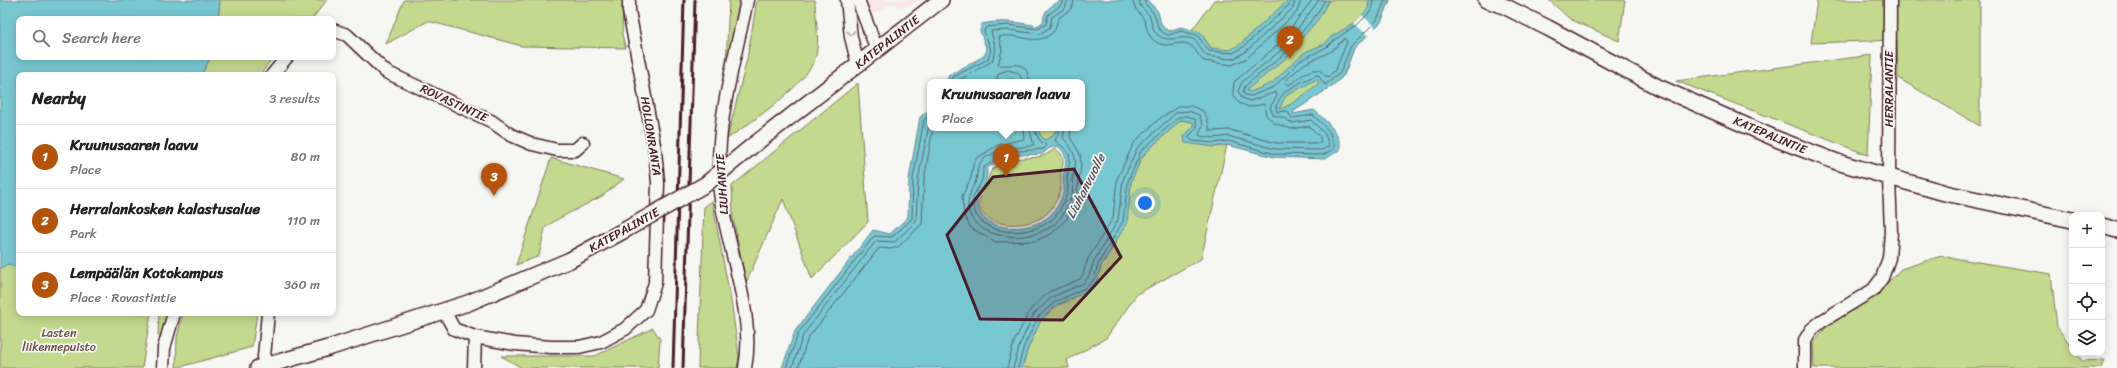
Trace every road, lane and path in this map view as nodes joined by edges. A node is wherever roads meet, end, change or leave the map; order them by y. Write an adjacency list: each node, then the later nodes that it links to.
1 (629, 0): 21 (street, HOLLONRANTA)
2 (747, 0): 25 (street, LIUHANTIE)
3 (847, 0): 11 (street, one-way to 11)
4 (858, 0): 9 (street)
5 (941, 0): 9 (street, KATEPALINTIE)
6 (1486, 0): 14 (street, KATEPALINTIE)
7 (1890, 0): 14 (street, HERRALANTIE)
8 (336, 31): 13 (street, ROVASTINTIE)
9 (877, 50): 11 (street, KATEPALINTIE)
10 (284, 60): 12 (street)
11 (858, 65): 18 (street, KATEPALINTIE, bridge)
12 (274, 72)
13 (583, 143)
14 (1889, 178): 15 (street, KATEPALINTIE); 26 (street, HERRALANTIE)
15 (2069, 219)
16 (2105, 227): 17 (street)
17 (2117, 230)
18 (444, 311): 21 (street, HOLLONRANTA); 23 (street, KATEPALINTIE)
19 (173, 316): 22 (street)
20 (268, 316): 23 (street)
21 (475, 337): 24 (street)
22 (163, 368)
23 (261, 368)
24 (474, 368)
25 (745, 368)
26 (1805, 368)

